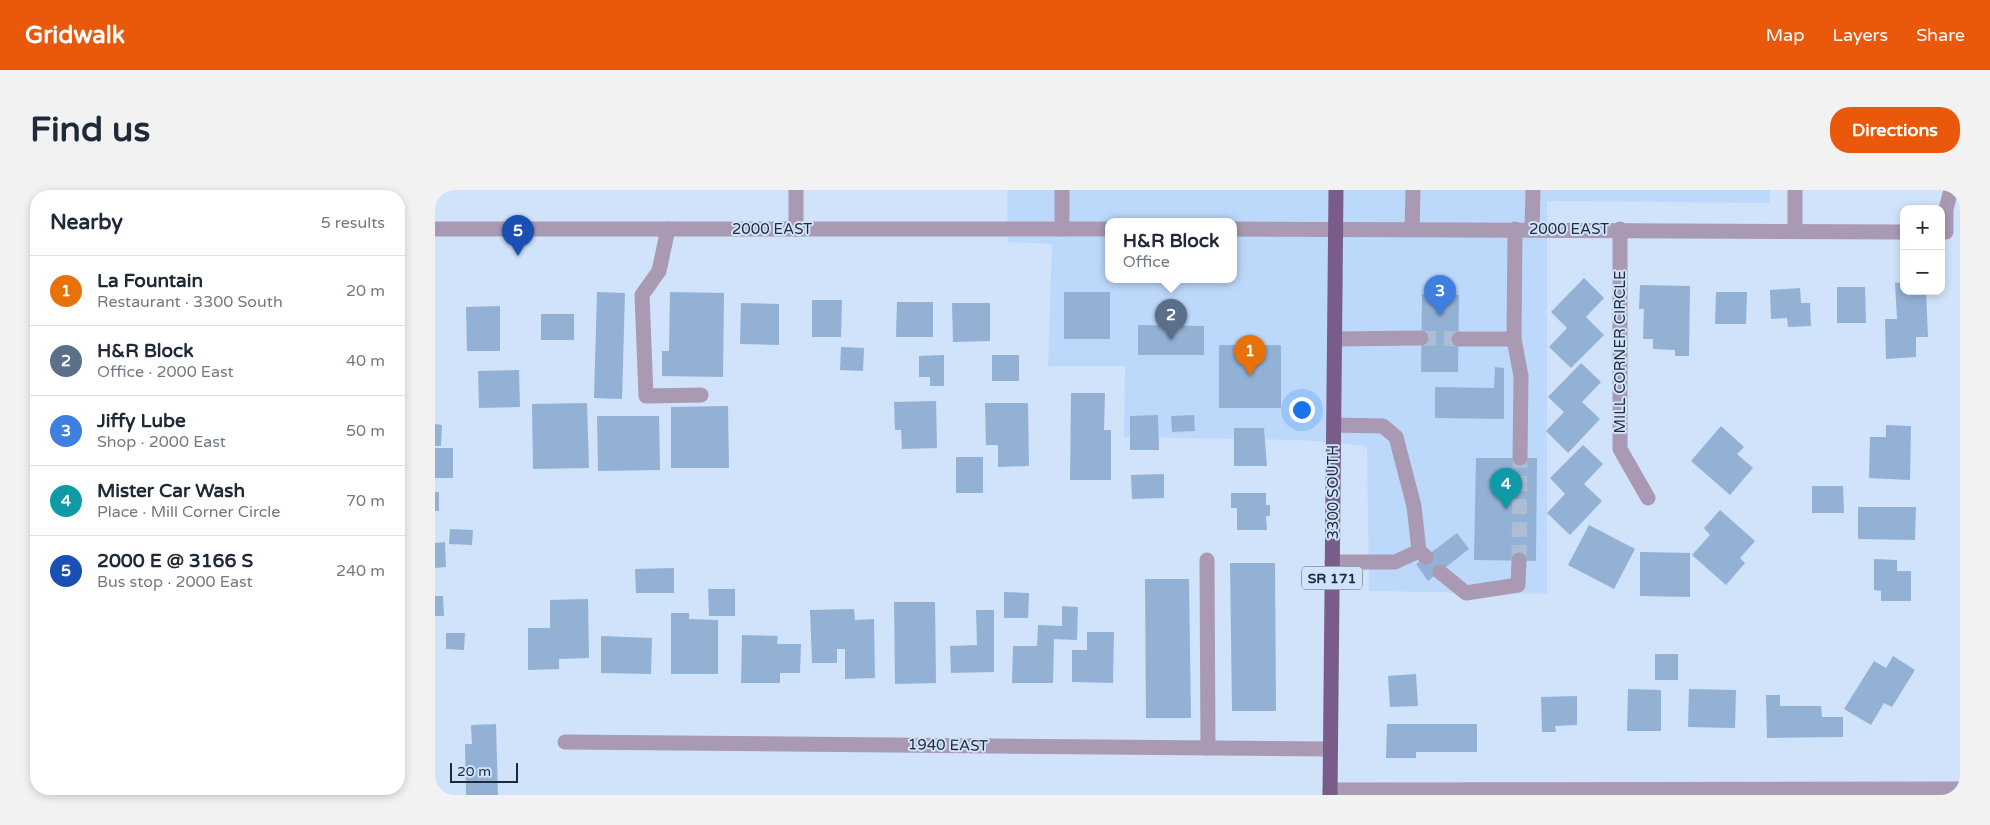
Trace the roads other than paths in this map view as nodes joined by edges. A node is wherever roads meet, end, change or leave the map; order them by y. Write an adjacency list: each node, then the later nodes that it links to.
1 (796, 190): 10 (street)
2 (1062, 190): 11 (street)
3 (1336, 190): 14 (main road, 3300 SOUTH / SR 171)
4 (1413, 190): 15 (street)
5 (1533, 190): 17 (street)
6 (1795, 190): 19 (street)
7 (1951, 190): 21 (street)
8 (435, 229): 9 (street, 2000 EAST)
9 (669, 229): 10 (street, 2000 EAST); 26 (street)
10 (796, 229): 11 (street, 2000 EAST)
11 (1062, 229): 12 (street, 2000 EAST)
12 (1105, 229)
13 (1237, 229): 14 (street, 2000 EAST)
14 (1336, 229): 15 (street, 2000 EAST); 22 (main road, 3300 SOUTH / SR 171)
15 (1412, 229): 16 (street, 2000 EAST)
16 (1515, 229): 17 (street, 2000 EAST); 25 (street)
17 (1532, 229): 18 (street, 2000 EAST)
18 (1620, 229): 19 (street, 2000 EAST); 29 (street, MILL CORNER CIRCLE)
19 (1795, 231): 20 (street, 2000 EAST)
20 (1900, 232)
21 (1949, 232)
22 (1335, 338): 23 (street); 27 (main road, 3300 SOUTH / SR 171)
23 (1421, 338)
24 (1459, 338): 25 (street)
25 (1514, 339): 28 (street)
26 (701, 395)
27 (1334, 425): 32 (main road, 3300 SOUTH / SR 171); 32 (street)
28 (1520, 458)
29 (1648, 498)
30 (1207, 560): 35 (street)
31 (1519, 560): 33 (street)
32 (1333, 562): 36 (main road, 3300 SOUTH / SR 171)
33 (1440, 572)
34 (565, 742): 35 (street, 1940 EAST)
35 (1208, 748): 36 (street, 1940 EAST)
36 (1330, 749): 38 (main road, 3300 SOUTH / SR 171)
37 (1960, 789): 38 (street)
38 (1330, 792)

